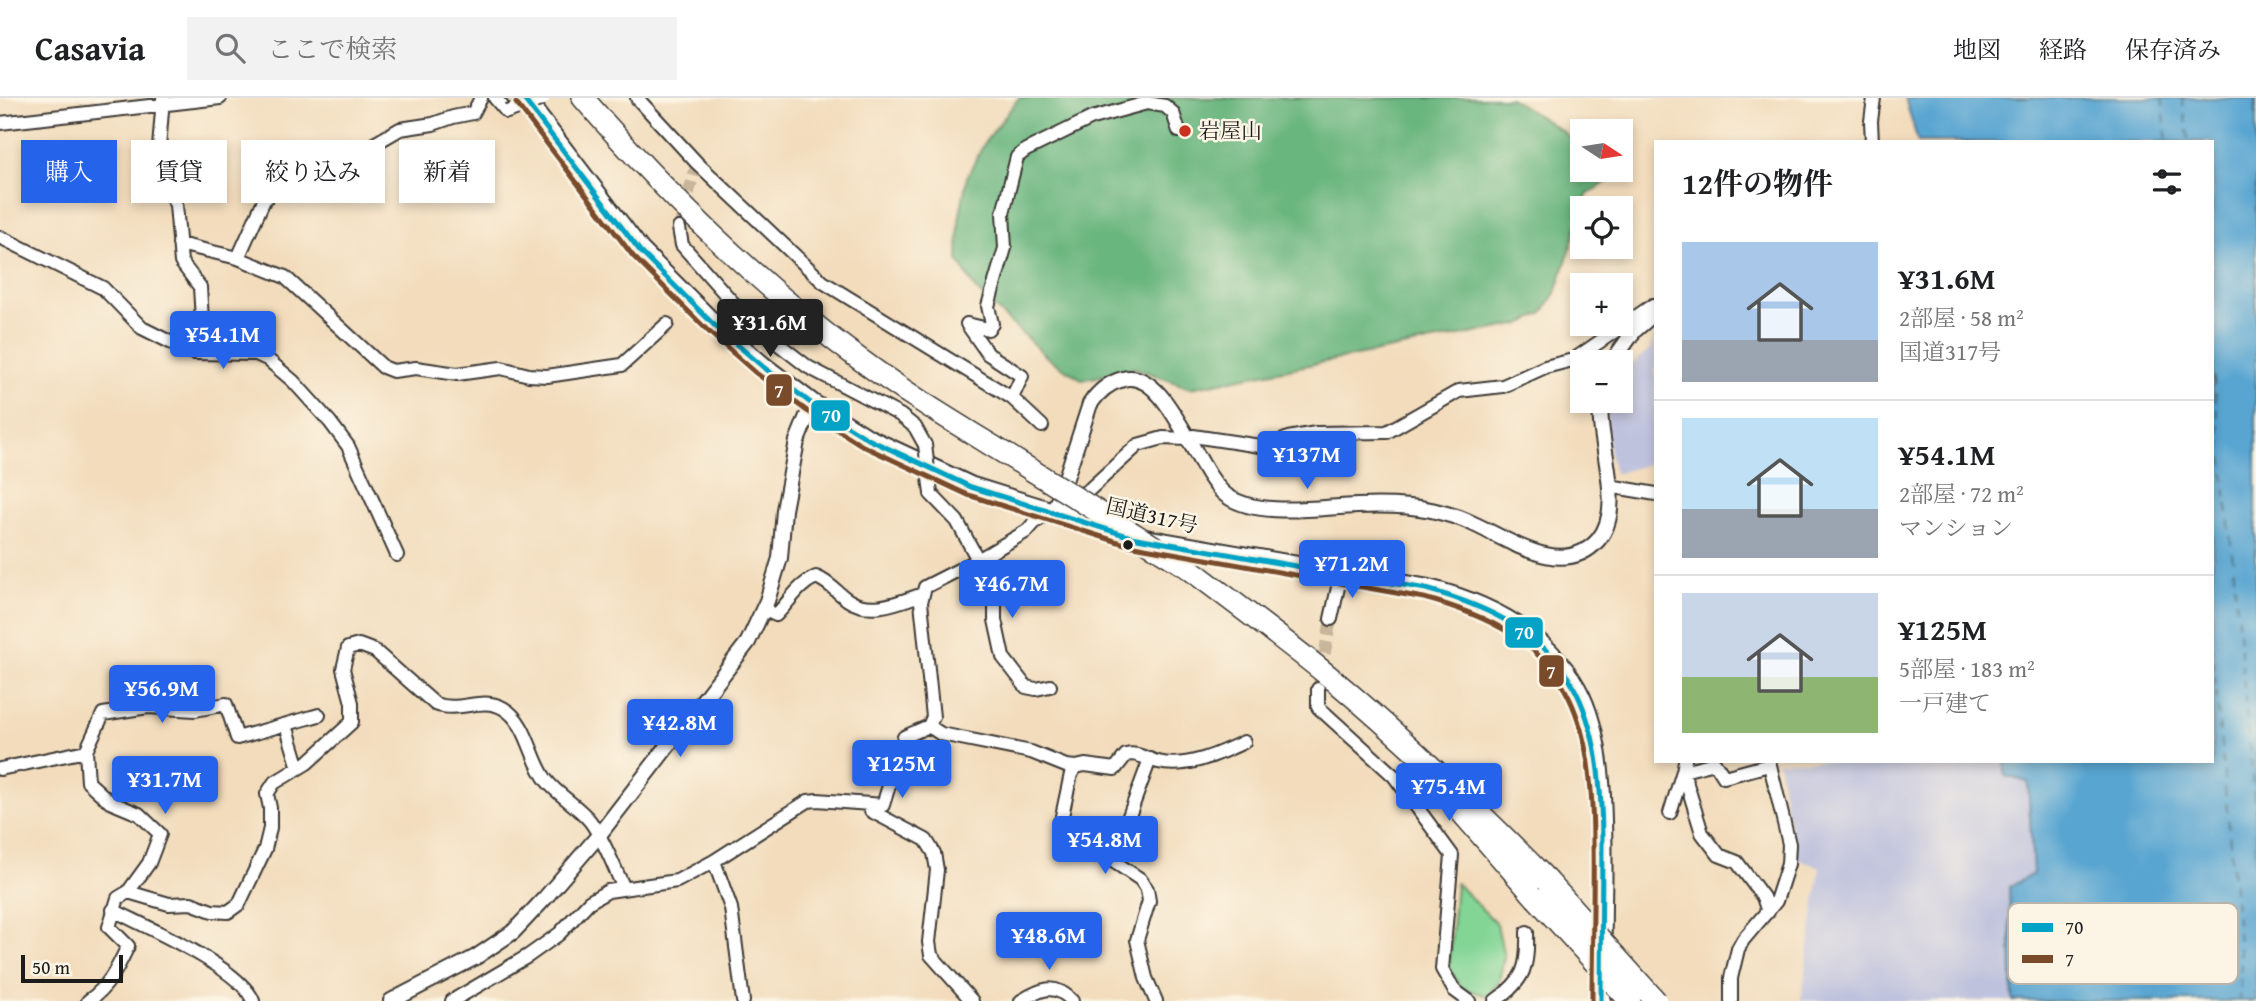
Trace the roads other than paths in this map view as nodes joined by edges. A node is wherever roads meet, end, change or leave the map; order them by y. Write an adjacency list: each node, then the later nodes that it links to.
1 (220, 98): 8 (street)
2 (481, 98): 15 (street)
3 (495, 98): 4 (street, bridge)
4 (537, 98): 22 (highway, 国道317号)
5 (583, 98): 54 (highway, bridge)
6 (637, 98): 21 (street)
7 (1874, 98): 11 (street)
8 (163, 101): 9 (street); 14 (street)
9 (0, 123)
10 (1179, 131): 21 (street)
11 (1872, 140)
12 (679, 228): 30 (street, bridge)
13 (0, 237): 20 (street)
14 (179, 244): 15 (street); 20 (street)
15 (238, 258): 18 (street)
16 (1654, 305): 25 (street)
17 (1654, 314): 19 (street)
18 (667, 324)
19 (1620, 350)
20 (204, 353): 29 (street)
21 (1012, 398): 24 (street)
22 (811, 404): 28 (highway, 国道317号); 33 (street)
23 (1600, 413): 26 (street)
24 (1042, 426)
25 (1186, 439): 26 (street); 28 (street); 28 (street)
26 (1609, 486): 27 (street)
27 (1654, 494)
28 (1052, 513): 30 (street); 31 (highway, 国道317号)
29 (397, 555)
30 (978, 560): 32 (street); 35 (street)
31 (1341, 574): 34 (street); 70 (highway, 国道317号)
32 (923, 594): 33 (street); 39 (street)
33 (763, 609): 50 (street)
34 (1331, 619)
35 (1050, 686)
36 (1318, 689): 68 (street)
37 (318, 715): 38 (street)
38 (286, 725): 41 (street); 46 (street)
39 (929, 726): 45 (street); 48 (street)
40 (1244, 742): 42 (street)
41 (86, 751): 47 (street); 55 (street)
42 (1150, 759): 45 (street); 51 (street)
43 (1769, 763): 44 (street); 57 (street)
44 (1684, 766): 49 (street); 57 (street)
45 (1076, 767): 51 (street)
46 (299, 768): 50 (street); 55 (street)
47 (0, 769)
48 (871, 804): 52 (street); 64 (street)
49 (1670, 813)
50 (599, 835): 53 (street); 61 (street)
51 (1107, 857): 67 (street)
52 (714, 861): 53 (street); 63 (street)
53 (624, 888): 62 (street)
54 (1542, 889): 71 (highway, bridge); 72 (highway, bridge)
55 (128, 892): 56 (street)
56 (113, 911): 59 (street); 60 (street)
57 (1768, 912): 73 (street)
58 (1527, 932): 69 (street)
59 (88, 1001)
60 (253, 1001)
61 (391, 1001)
62 (452, 1001)
63 (743, 1001)
64 (972, 1001)
65 (1021, 1001): 66 (street)
66 (1072, 1001)
67 (1156, 1001)
68 (1469, 1001)
69 (1496, 1001)
70 (1601, 1001)
71 (1630, 1001)
72 (1656, 1001)
73 (1731, 1001)

